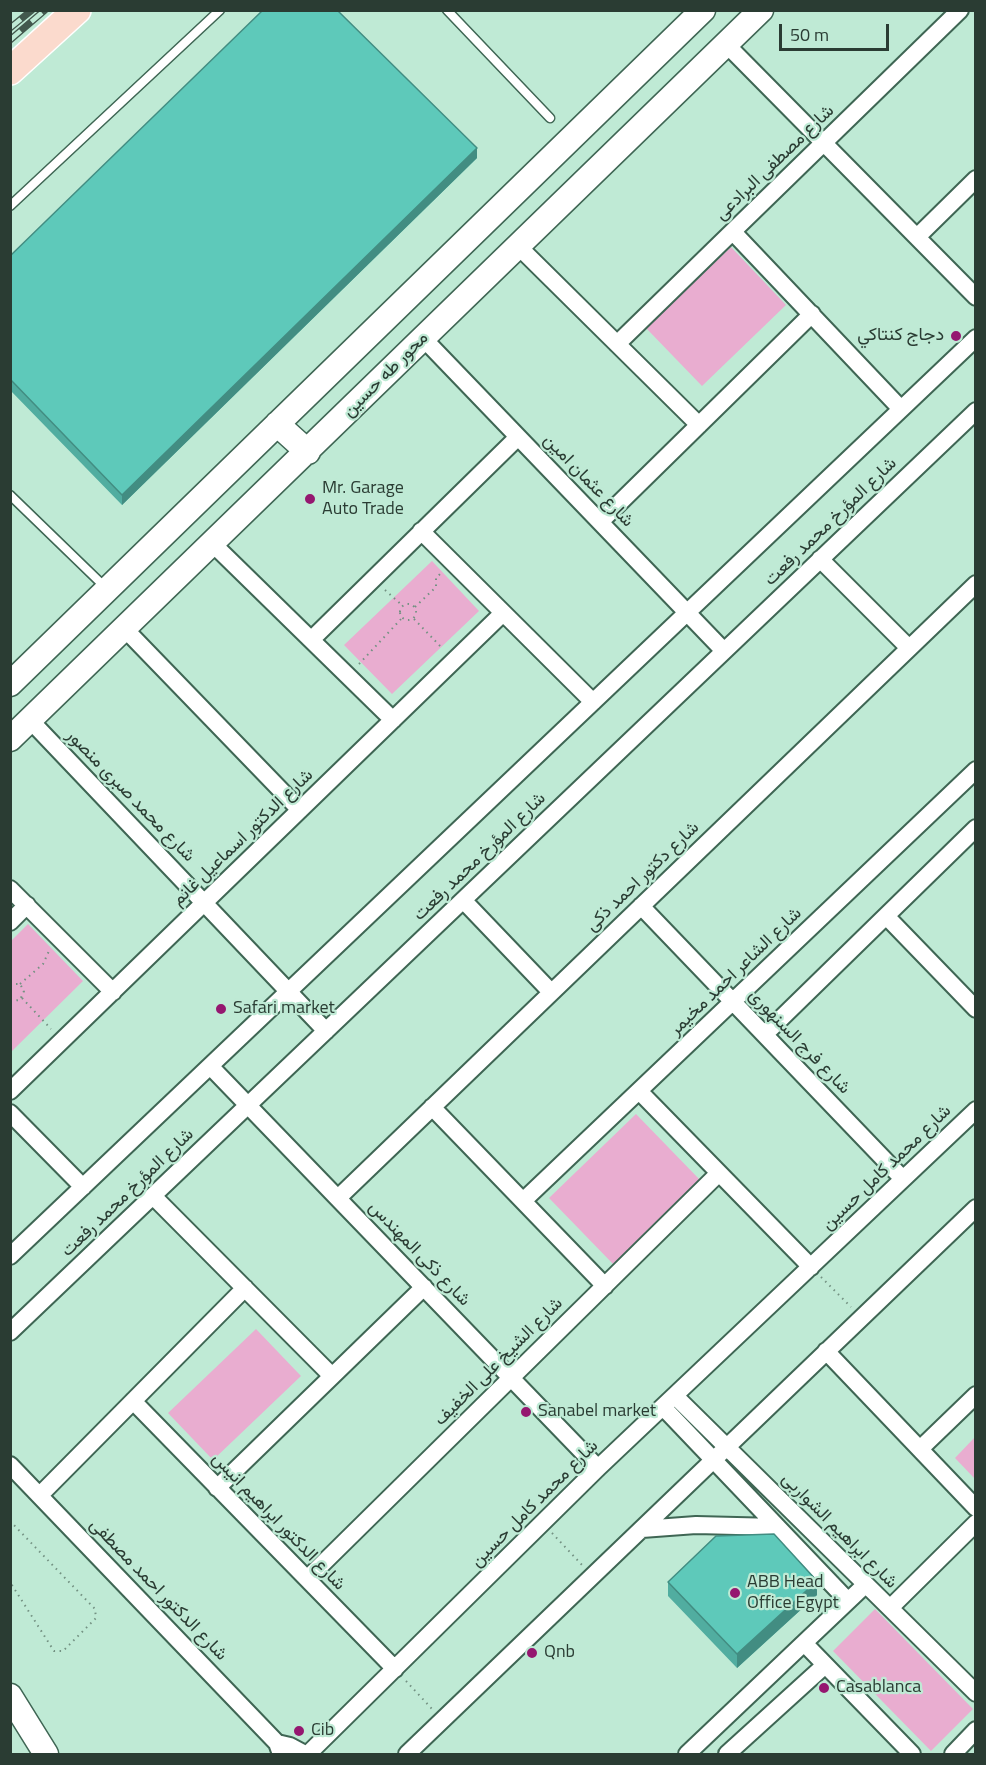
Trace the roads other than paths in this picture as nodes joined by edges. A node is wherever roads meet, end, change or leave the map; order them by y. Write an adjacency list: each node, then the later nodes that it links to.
1 (77, 10): 8 (main road)
2 (220, 10): 12 (lane)
3 (447, 10): 9 (lane)
4 (703, 10): 23 (street)
5 (761, 10): 7 (street, محور طه حسين)
6 (960, 10): 10 (street, شارع مصطفى البرادعى)
7 (726, 44): 10 (street); 15 (street, محور طه حسين)
8 (10, 71)
9 (550, 118)
10 (825, 142): 13 (street, شارع مصطفى البرادعى); 14 (street)
11 (975, 179): 14 (street)
12 (10, 207)
13 (733, 232): 17 (street); 20 (street, شارع مصطفى البرادعى)
14 (917, 237): 16 (street)
15 (518, 246): 18 (street, محور طه حسين); 20 (street)
16 (975, 297)
17 (812, 314): 21 (street); 24 (street)
18 (423, 338): 25 (street, شارع عثمان امين); 26 (street, محور طه حسين)
19 (975, 338): 21 (street, شارع المؤرخ محمد رفعت)
20 (617, 344): 24 (street)
21 (901, 409): 34 (street, شارع المؤرخ محمد رفعت)
22 (975, 411): 31 (street, شارع المؤرخ محمد رفعت)
23 (278, 424): 26 (street); 33 (street)
24 (699, 425): 28 (street)
25 (518, 437): 28 (street, شارع عثمان امين); 29 (street)
26 (308, 452): 30 (street, محور طه حسين)
27 (10, 495): 33 (lane)
28 (600, 522): 34 (street, شارع عثمان امين)
29 (421, 531): 35 (street); 37 (street)
30 (212, 543): 36 (street, محور طه حسين); 37 (street)
31 (820, 559): 38 (street); 39 (street, شارع المؤرخ محمد رفعت)
32 (975, 584): 38 (street, شارع دكتور احمد ذكى)
33 (107, 590): 40 (street)
34 (687, 612): 39 (street, شارع عثمان امين); 41 (street, شارع المؤرخ محمد رفعت)
35 (503, 613): 41 (street); 43 (street, شارع الدكتور اسماعيل غانم)
36 (124, 628): 42 (street, محور طه حسين); 46 (street)
37 (311, 640): 43 (street)
38 (909, 648): 52 (street, شارع دكتور احمد ذكى)
39 (724, 651): 49 (street, شارع المؤرخ محمد رفعت)
40 (10, 684)
41 (593, 702): 55 (street, شارع المؤرخ محمد رفعت)
42 (30, 720): 44 (street, محور طه حسين); 50 (street, شارع محمد صبرى منصور)
43 (393, 720): 46 (street, شارع الدكتور اسماعيل غانم)
44 (10, 739)
45 (975, 770): 58 (street, شارع الشاعر احمد مخيمر)
46 (300, 810): 50 (street, شارع الدكتور اسماعيل غانم)
47 (975, 828): 53 (street)
48 (10, 889): 51 (street)
49 (463, 900): 57 (street); 60 (street, شارع المؤرخ محمد رفعت)
50 (205, 903): 55 (street, شارع محمد صبرى منصور); 56 (street, شارع الدكتور اسماعيل غانم)
51 (27, 905): 54 (street); 56 (street)
52 (641, 906): 57 (street, شارع دكتور احمد ذكى); 58 (street, شارع فرج السنهورى)
53 (886, 916): 59 (street); 61 (street)
54 (10, 922)
55 (289, 991): 60 (street, شارع محمد صبرى منصور); 62 (street, شارع المؤرخ محمد رفعت)
56 (113, 992): 63 (street, شارع الدكتور اسماعيل غانم)
57 (551, 992): 66 (street, شارع دكتور احمد ذكى)
58 (733, 1001): 61 (street, شارع فرج السنهورى); 64 (street, شارع الشاعر احمد مخيمر)
59 (975, 1010)
60 (326, 1031): 65 (street, شارع المؤرخ محمد رفعت)
61 (765, 1034): 70 (street, شارع فرج السنهورى)
62 (210, 1066): 65 (street, شارع ذكى المهندس); 71 (street, شارع المؤرخ محمد رفعت)
63 (10, 1091)
64 (639, 1091): 69 (street); 74 (street, شارع الشاعر احمد مخيمر)
65 (248, 1105): 72 (street, شارع المؤرخ محمد رفعت); 73 (street, شارع ذكى المهندس)
66 (432, 1107): 73 (street, شارع دكتور احمد ذكى); 74 (street)
67 (975, 1110): 70 (street, شارع محمد كامل حسين)
68 (10, 1113): 71 (street)
69 (719, 1173): 77 (street); 78 (street, شارع الشيخ على الخفيف)
70 (903, 1179): 77 (street, شارع محمد كامل حسين)
71 (83, 1187): 76 (street, شارع المؤرخ محمد رفعت)
72 (153, 1196): 80 (street); 81 (street, شارع المؤرخ محمد رفعت)
73 (338, 1198): 79 (street, شارع ذكى المهندس)
74 (523, 1201): 78 (street)
75 (975, 1208): 82 (street)
76 (10, 1256)
77 (811, 1267): 87 (street, شارع محمد كامل حسين)
78 (605, 1286): 84 (street, شارع الشيخ على الخفيف)
79 (424, 1287): 83 (street); 84 (street, شارع ذكى المهندس)
80 (245, 1288): 83 (street); 86 (street)
81 (14, 1323)
82 (826, 1351): 88 (street); 89 (street)
83 (333, 1376): 93 (street)
84 (511, 1378): 92 (street, شارع ذكى المهندس); 99 (street, شارع الشيخ على الخفيف)
85 (975, 1395): 89 (street)
86 (133, 1401): 93 (street, شارع الدكتور ابراهيم انيس); 94 (street)
87 (669, 1402): 88 (street, شارع ابراهيم الشواربى); 90 (street); 92 (street, شارع محمد كامل حسين)
88 (727, 1447): 90 (street); 100 (street, شارع ابراهيم الشواربى)
89 (920, 1449): 95 (street)
90 (713, 1460): 97 (street); 98 (street)
91 (10, 1465): 94 (street, شارع الدكتور احمد مصطفى)
92 (598, 1468): 105 (street, شارع محمد كامل حسين)
93 (217, 1488): 99 (street, شارع الدكتور ابراهيم انيس)
94 (40, 1495): 109 (street, شارع الدكتور احمد مصطفى)
95 (975, 1508)
96 (975, 1523): 102 (street)
97 (777, 1527): 98 (street); 101 (street)
98 (642, 1529): 112 (street)
99 (307, 1579): 105 (street, شارع الدكتور ابراهيم انيس)
100 (865, 1584): 101 (street); 102 (street, شارع ابراهيم الشواربى)
101 (848, 1601): 103 (street)
102 (890, 1608): 106 (street, شارع ابراهيم الشواربى)
103 (804, 1643): 104 (street); 113 (street)
104 (824, 1666): 114 (street); 115 (street)
105 (395, 1669): 111 (street, شارع محمد كامل حسين)
106 (975, 1694)
107 (10, 1696): 110 (street)
108 (975, 1730): 116 (street)
109 (279, 1749): 111 (street, شارع الدكتور احمد مصطفى)
110 (46, 1755)
111 (306, 1755)
112 (407, 1755)
113 (687, 1755)
114 (727, 1755)
115 (912, 1755)
116 (953, 1755)

